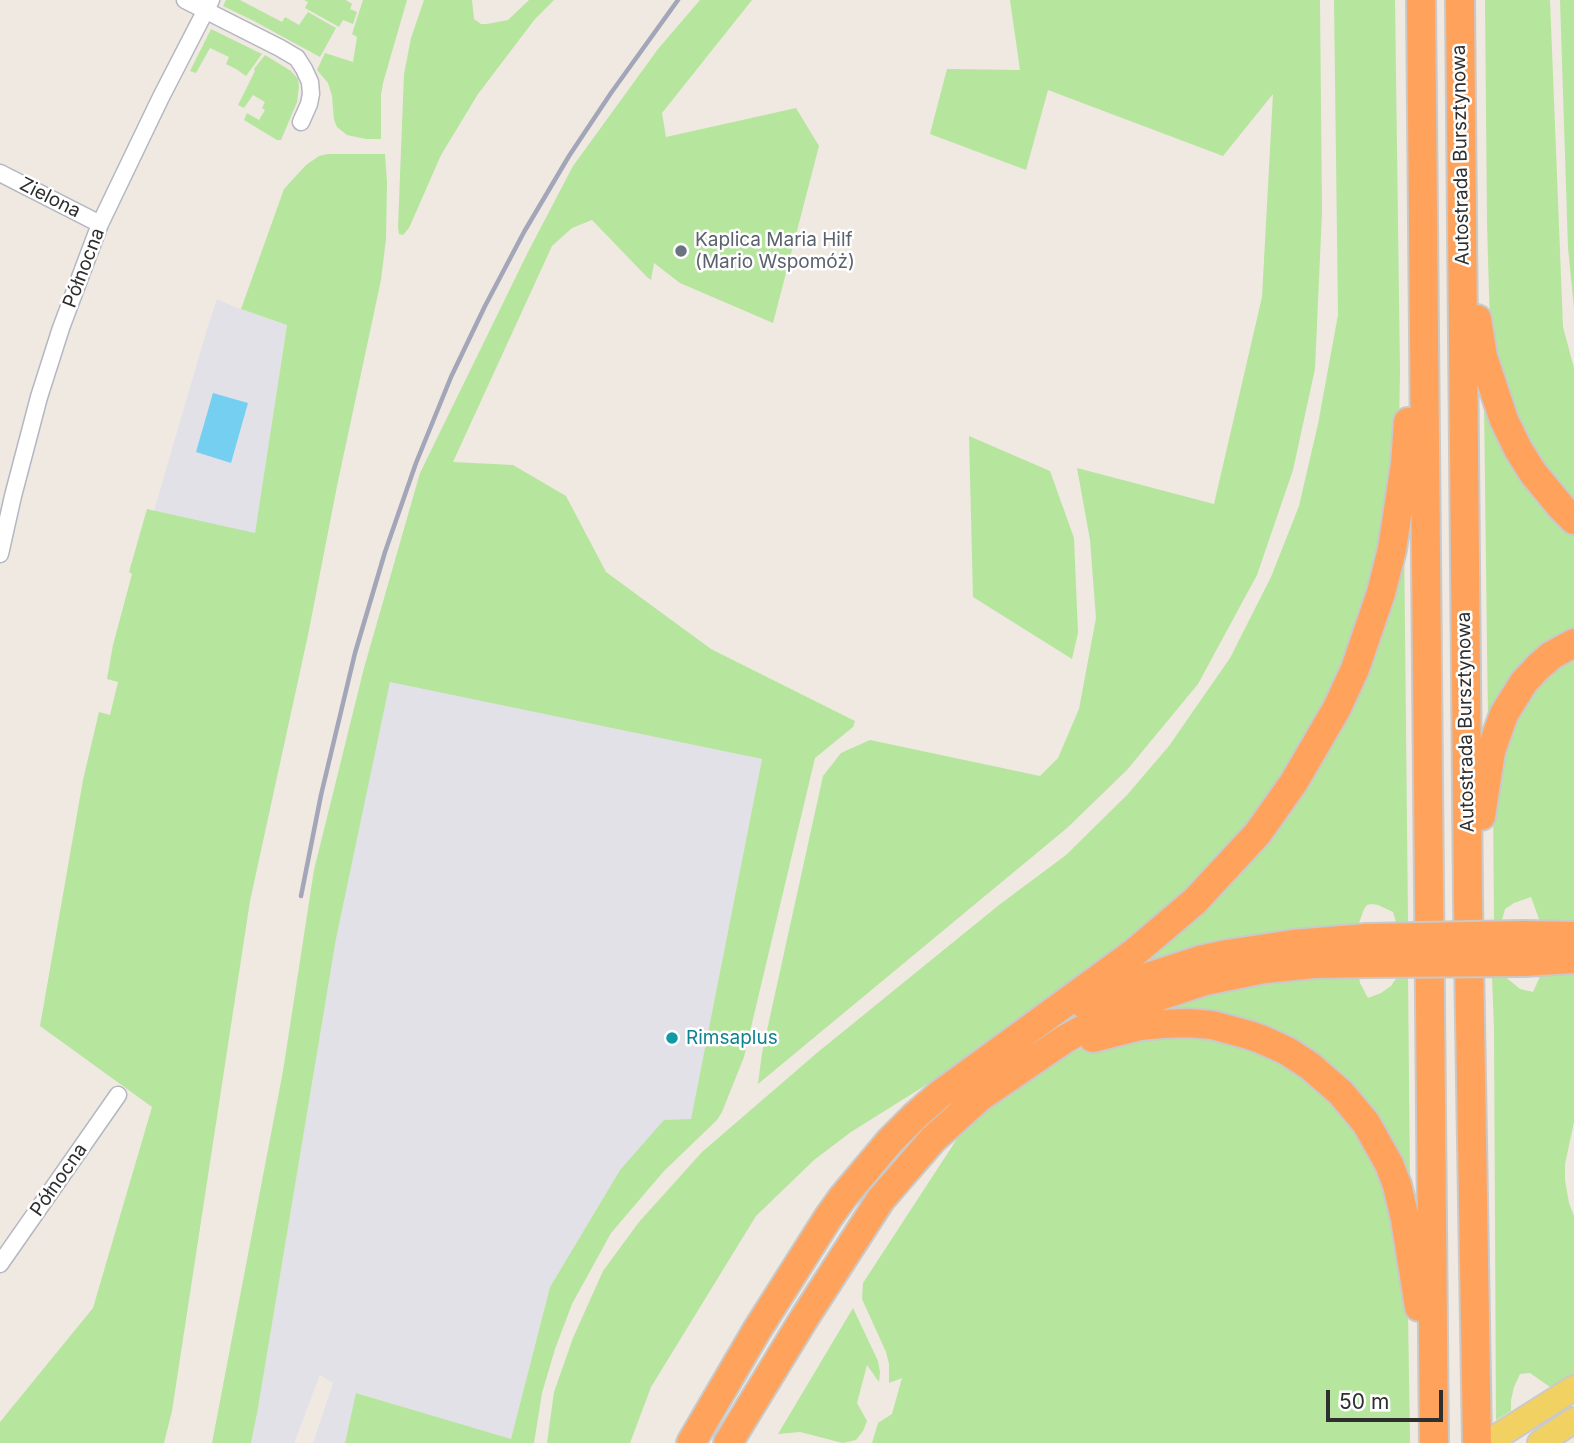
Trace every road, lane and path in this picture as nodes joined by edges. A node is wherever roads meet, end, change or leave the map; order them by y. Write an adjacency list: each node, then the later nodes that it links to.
1 (185, 0): 4 (street)
2 (1421, 0): 9 (highway, Autostrada Bursztynowa)
3 (1460, 0): 8 (highway, Autostrada Bursztynowa)
4 (209, 5): 5 (street); 7 (street, Północna)
5 (301, 122)
6 (0, 173): 7 (street, Zielona)
7 (100, 224): 11 (street, Północna)
8 (1462, 225): 10 (highway); 13 (highway, Autostrada Bursztynowa)
9 (1424, 323): 17 (highway); 21 (highway, Autostrada Bursztynowa)
10 (1574, 520)
11 (0, 554)
12 (1574, 643): 13 (highway)
13 (1468, 898): 26 (highway, Autostrada Bursztynowa)
14 (1574, 936): 15 (highway)
15 (1524, 948): 16 (highway); 17 (highway, bridge)
16 (1574, 959)
17 (1034, 1043): 21 (highway); 23 (highway); 24 (highway)
18 (118, 1096): 19 (street, Północna)
19 (0, 1264)
20 (1574, 1388): 27 (main road)
21 (1434, 1402): 25 (highway, Autostrada Bursztynowa)
22 (1574, 1420): 28 (main road)
23 (691, 1443)
24 (728, 1443)
25 (1434, 1443)
26 (1477, 1443)
27 (1487, 1443)
28 (1540, 1443)

